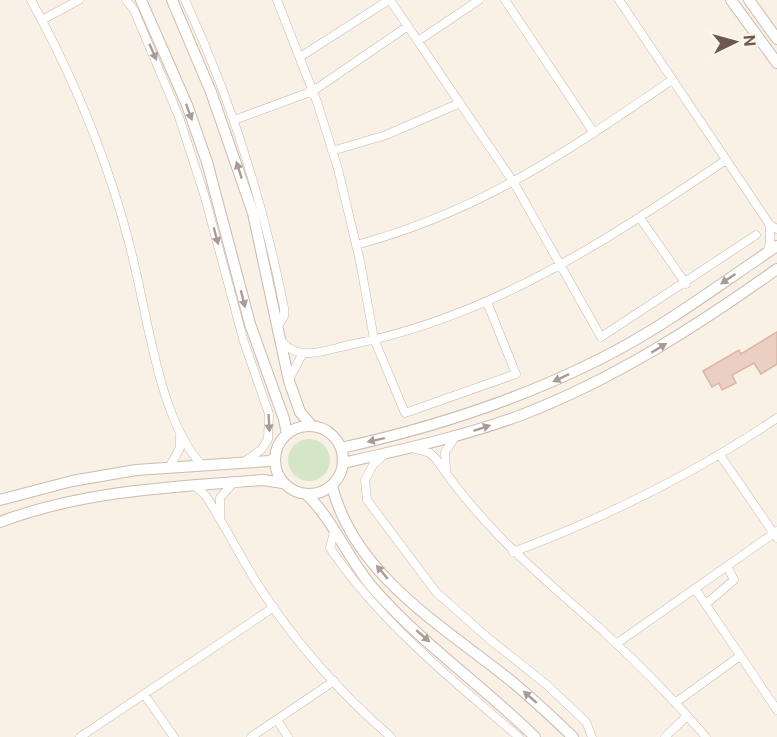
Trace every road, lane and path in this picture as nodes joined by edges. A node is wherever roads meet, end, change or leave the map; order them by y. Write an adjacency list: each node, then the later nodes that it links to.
1 (31, 0): 14 (street)
2 (79, 0): 14 (street)
3 (126, 0): 52 (street, one-way to 52)
4 (141, 0): 45 (main road, one-way to 45)
5 (172, 0): 38 (main road, one-way to 5)
6 (185, 0): 23 (street)
7 (277, 0): 18 (street)
8 (390, 0): 15 (street); 18 (street)
9 (479, 0): 17 (street)
10 (505, 0): 24 (street)
11 (618, 0): 20 (street)
12 (731, 0): 19 (main road)
13 (749, 0): 16 (main road)
14 (42, 20): 44 (street)
15 (408, 26): 17 (street); 21 (street)
16 (777, 39)
17 (418, 40): 22 (street)
18 (300, 57): 21 (street)
19 (777, 63)
20 (672, 80): 24 (street); 26 (street)
21 (313, 90): 23 (street); 25 (street)
22 (460, 103): 25 (street); 27 (street)
23 (234, 120): 38 (street)
24 (594, 133): 27 (street)
25 (332, 151): 31 (street)
26 (726, 159): 28 (street); 29 (street)
27 (514, 183): 31 (street); 34 (street)
28 (640, 218): 34 (street); 36 (street)
29 (773, 227): 33 (street)
30 (756, 235): 36 (street)
31 (357, 245): 39 (street)
32 (777, 246): 33 (main road)
33 (766, 253): 47 (main road, one-way to 47)
34 (561, 267): 36 (street); 37 (street)
35 (775, 271): 46 (main road, one-way to 35)
36 (686, 284)
37 (487, 302): 39 (street); 39 (street)
38 (278, 333): 40 (street); 41 (main road)
39 (374, 339): 40 (street)
40 (302, 355): 41 (street)
41 (289, 381): 43 (main road)
42 (777, 418): 50 (street)
43 (312, 426): 45 (main road); 47 (main road)
44 (180, 434): 54 (street); 55 (street)
45 (287, 434): 51 (main road)
46 (455, 437): 48 (main road); 56 (street)
47 (341, 448): 53 (main road)
48 (411, 448): 49 (main road); 56 (street)
49 (386, 453): 53 (main road); 90 (street)
50 (720, 455): 68 (street); 69 (street)
51 (275, 458): 52 (main road); 58 (main road)
52 (244, 462): 54 (main road)
53 (344, 463): 60 (main road)
54 (202, 465): 55 (main road)
55 (170, 466): 63 (main road)
56 (447, 475): 69 (street)
57 (233, 483): 58 (main road); 59 (main road); 62 (street)
58 (283, 483): 61 (main road)
59 (195, 485): 64 (street); 65 (main road)
60 (332, 486): 61 (main road); 89 (main road, one-way to 60)
61 (307, 495): 67 (main road)
62 (220, 498): 64 (street); 66 (street)
63 (0, 500)
64 (211, 504): 66 (street)
65 (0, 522)
66 (222, 525): 73 (street)
67 (333, 532): 87 (street); 88 (main road, one-way to 88)
68 (776, 534): 70 (street)
69 (513, 552): 74 (street)
70 (728, 567): 71 (street); 72 (street)
71 (696, 590): 72 (street); 74 (street)
72 (705, 604): 75 (street)
73 (274, 607): 76 (street); 77 (street)
74 (616, 644): 78 (street)
75 (740, 656): 78 (street); 79 (street)
76 (334, 681): 81 (street); 86 (street)
77 (144, 694): 82 (street); 83 (street)
78 (675, 703): 80 (street)
79 (777, 710)
80 (687, 716): 91 (street); 92 (street)
81 (277, 720): 84 (street); 85 (street)
82 (81, 737)
83 (174, 737)
84 (251, 737)
85 (288, 737)
86 (391, 737)
87 (519, 737)
88 (535, 737)
89 (573, 737)
90 (592, 737)
91 (665, 737)
92 (706, 737)

